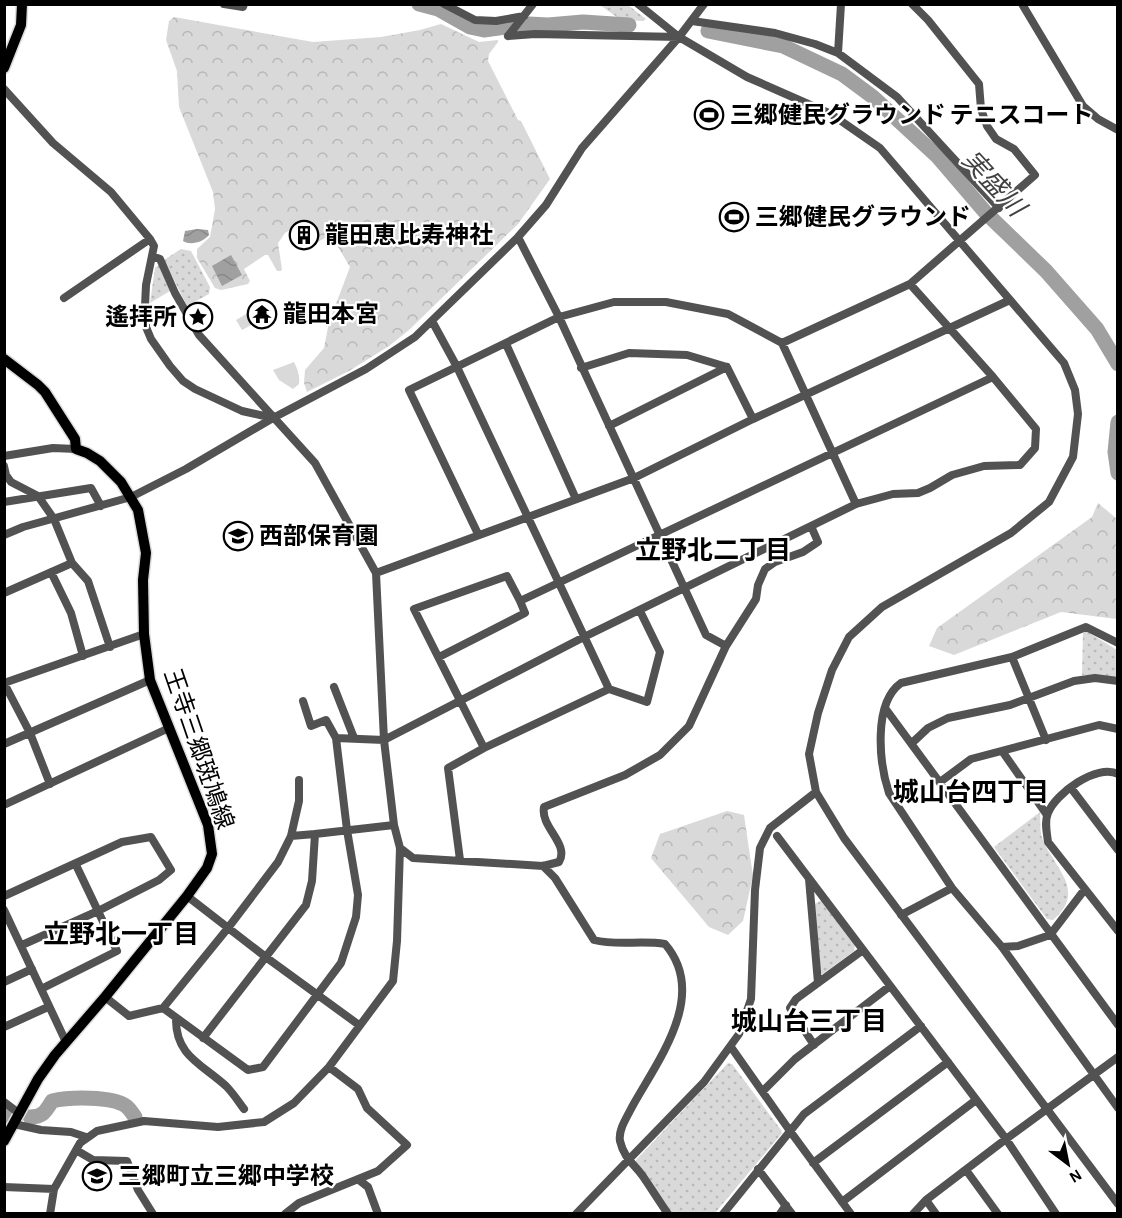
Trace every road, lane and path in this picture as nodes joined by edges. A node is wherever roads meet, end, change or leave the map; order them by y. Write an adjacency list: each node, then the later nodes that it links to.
1 (22, 4): 15 (main road)
2 (224, 4): 9 (street)
3 (444, 4): 11 (street)
4 (533, 4): 11 (street)
5 (638, 4): 13 (street)
6 (704, 4): 12 (street)
7 (841, 4): 14 (street)
8 (912, 4): 19 (street)
9 (244, 6)
10 (1025, 6): 18 (street)
11 (522, 18): 13 (street)
12 (692, 21): 13 (street); 14 (street)
13 (679, 38): 20 (street); 22 (street)
14 (838, 53): 19 (street)
15 (7, 54): 16 (main road)
16 (4, 68)
17 (4, 89): 21 (street)
18 (1118, 130)
19 (999, 208): 22 (street)
20 (518, 237): 27 (street); 28 (street)
21 (150, 239): 23 (street); 25 (street)
22 (961, 241): 24 (street); 26 (street)
23 (152, 256): 38 (street); 38 (street)
24 (909, 284): 29 (street); 30 (street)
25 (64, 298)
26 (1010, 300): 29 (street); 98 (street)
27 (559, 317): 30 (street); 31 (street); 35 (street)
28 (432, 321): 33 (street); 38 (street)
29 (948, 327): 36 (street); 37 (street)
30 (782, 343): 37 (street)
31 (506, 344): 33 (street); 48 (street)
32 (4, 359): 41 (main road)
33 (457, 367): 52 (street); 55 (street)
34 (727, 367): 35 (street); 39 (street); 40 (street)
35 (582, 368): 40 (street)
36 (993, 377): 42 (street); 50 (street)
37 (806, 395): 39 (street); 42 (street)
38 (273, 418): 47 (street); 60 (street)
39 (753, 419): 45 (street)
40 (609, 426): 45 (street)
41 (76, 449): 43 (street); 47 (main road, 王寺三郷斑鳩線)
42 (833, 452): 50 (street); 56 (street)
43 (4, 456)
44 (4, 466): 46 (street)
45 (634, 478): 48 (street); 56 (street)
46 (38, 496): 49 (street); 51 (street); 53 (street)
47 (131, 497): 51 (street); 66 (main road, 王寺三郷斑鳩線)
48 (576, 499): 52 (street)
49 (4, 502)
50 (856, 504): 54 (street)
51 (101, 506): 53 (street)
52 (527, 516): 55 (street); 61 (street)
53 (54, 519): 57 (street); 58 (street)
54 (811, 526): 62 (street); 69 (street)
55 (478, 534): 60 (street)
56 (660, 534): 61 (street); 62 (street)
57 (4, 535)
58 (72, 563): 59 (street); 70 (street)
59 (51, 573): 63 (street); 71 (street)
60 (376, 573): 87 (street)
61 (559, 583): 64 (street); 67 (street)
62 (685, 588): 65 (street); 69 (street)
63 (4, 593)
64 (520, 601): 72 (street); 72 (street)
65 (640, 611): 67 (street); 77 (street)
66 (144, 634): 70 (street); 74 (main road, 王寺三郷斑鳩線)
67 (584, 637): 77 (street); 80 (street)
68 (1118, 643): 73 (street)
69 (726, 646): 110 (street)
70 (110, 647): 71 (street)
71 (83, 657): 84 (street)
72 (439, 657): 80 (street)
73 (1012, 657): 78 (street); 81 (street)
74 (150, 680): 82 (main road, 王寺三郷斑鳩線); 84 (street)
75 (1118, 681): 78 (street)
76 (334, 687): 86 (street)
77 (609, 689): 91 (street)
78 (1029, 698): 88 (street); 89 (street)
79 (303, 701): 85 (street)
80 (462, 701): 87 (street); 91 (street)
81 (885, 708): 89 (street); 112 (street)
82 (169, 728): 96 (street); 115 (main road, 王寺三郷斑鳩線)
83 (1118, 729): 88 (street)
84 (30, 733): 90 (street); 96 (street)
85 (336, 738): 86 (street); 102 (street)
86 (354, 738): 87 (street)
87 (384, 740): 101 (street)
88 (1046, 740): 92 (street)
89 (912, 743): 95 (street)
90 (4, 744)
91 (484, 748): 108 (street)
92 (1002, 752): 95 (street); 100 (street)
93 (1118, 774): 97 (street)
94 (299, 780): 104 (street)
95 (940, 782): 121 (street)
96 (50, 784): 99 (street)
97 (1071, 788): 100 (street); 107 (street)
98 (816, 792): 118 (street); 143 (street)
99 (4, 805)
100 (1047, 815): 113 (street)
101 (394, 825): 102 (street); 106 (street)
102 (347, 830): 103 (street); 131 (street)
103 (315, 834): 104 (street); 125 (street)
104 (291, 836): 119 (street)
105 (777, 836): 111 (street)
106 (400, 848): 108 (street); 136 (street)
107 (1118, 850)
108 (460, 860): 110 (street)
109 (76, 865): 114 (street); 117 (street); 117 (street)
110 (543, 866): 160 (street)
111 (809, 879): 124 (street); 128 (street)
112 (952, 888): 118 (street); 123 (street)
113 (1085, 889): 120 (street); 121 (street)
114 (4, 896)
115 (187, 896): 119 (street); 132 (main road, 王寺三郷斑鳩線)
116 (4, 909): 122 (street)
117 (98, 911): 122 (street); 130 (street)
118 (901, 915): 153 (street)
119 (228, 928): 125 (street); 134 (street)
120 (1118, 931)
121 (1050, 935): 123 (street); 137 (street)
122 (22, 945): 126 (street)
123 (1002, 947): 147 (street)
124 (863, 950): 128 (street); 129 (street)
125 (267, 958): 131 (street); 140 (street)
126 (32, 969): 127 (street); 130 (street)
127 (4, 982)
128 (818, 983): 142 (street)
129 (890, 986): 138 (street); 142 (street)
130 (40, 989): 133 (street)
131 (317, 994): 136 (street); 140 (street)
132 (105, 997): 134 (street); 141 (main road, 王寺三郷斑鳩線)
133 (48, 1006): 139 (street); 141 (street)
134 (163, 1008): 135 (street)
135 (176, 1020): 140 (street); 152 (street)
136 (359, 1025): 146 (street)
137 (1118, 1025)
138 (921, 1026): 145 (street); 155 (street)
139 (4, 1027)
140 (203, 1038)
141 (66, 1042): 154 (main road, 王寺三郷斑鳩線)
142 (814, 1045): 148 (street)
143 (731, 1047): 148 (street); 160 (street)
144 (1118, 1057): 147 (street)
145 (948, 1062): 149 (street); 161 (street)
146 (329, 1067): 156 (street); 164 (street)
147 (1095, 1076): 151 (street); 153 (street)
148 (762, 1091): 155 (street)
149 (976, 1100): 157 (street); 168 (street)
150 (4, 1102): 154 (street)
151 (1118, 1108)
152 (244, 1109)
153 (1046, 1110): 157 (street); 169 (street)
154 (17, 1119): 156 (street); 158 (main road, 王寺三郷斑鳩線)
155 (790, 1131): 161 (street); 162 (street)
156 (86, 1137): 159 (street)
157 (1006, 1139): 163 (street); 184 (street)
158 (4, 1141)
159 (76, 1150): 166 (street); 173 (street)
160 (628, 1161): 171 (street); 176 (street)
161 (813, 1163): 168 (street)
162 (758, 1169): 170 (street); 177 (street)
163 (966, 1170): 167 (street); 183 (street)
164 (359, 1180): 174 (street); 175 (street)
165 (4, 1187): 166 (street)
166 (54, 1190): 172 (street)
167 (926, 1200): 181 (street); 182 (street)
168 (842, 1202): 180 (street)
169 (1118, 1204)
170 (786, 1205): 178 (street); 179 (street)
171 (663, 1212)
172 (51, 1214)
173 (153, 1214)
174 (285, 1214)
175 (378, 1214)
176 (576, 1214)
177 (723, 1214)
178 (780, 1214)
179 (792, 1214)
180 (851, 1214)
181 (913, 1214)
182 (936, 1214)
183 (998, 1214)
184 (1056, 1214)

